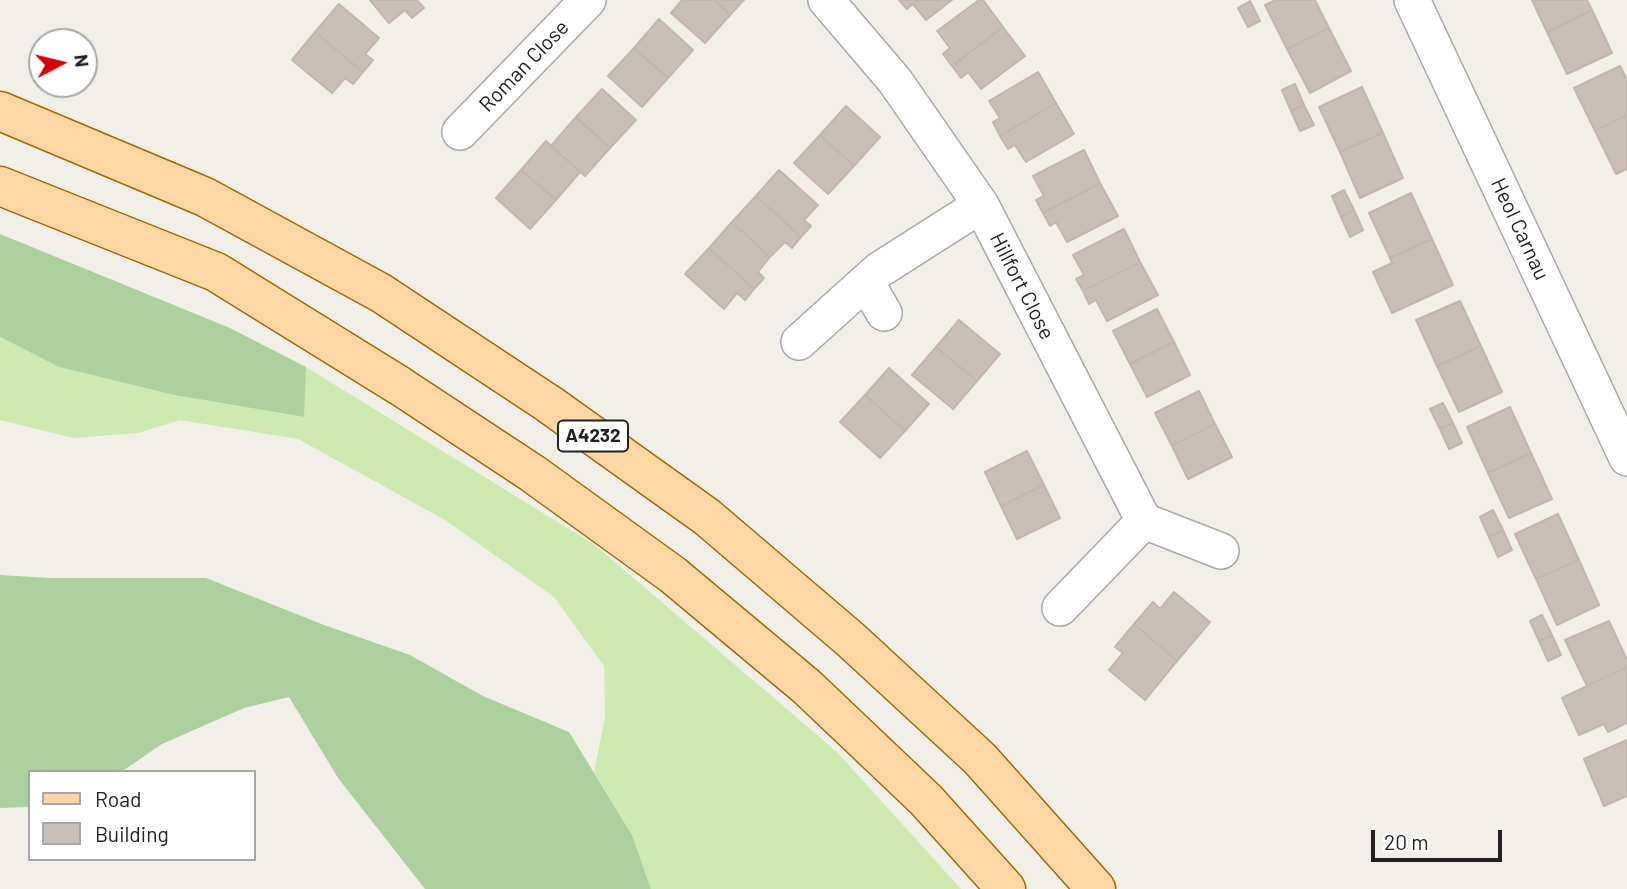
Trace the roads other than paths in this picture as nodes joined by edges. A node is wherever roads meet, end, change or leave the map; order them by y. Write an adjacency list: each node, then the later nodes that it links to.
1 (588, 0): 5 (street, Roman Close)
2 (826, 0): 7 (street, Hillfort Close)
3 (1412, 0): 11 (street, Heol Carnau)
4 (0, 111): 16 (main road, A4232)
5 (460, 132)
6 (0, 186): 15 (main road)
7 (981, 205): 8 (street); 12 (street, Hillfort Close)
8 (866, 282): 9 (street); 10 (street)
9 (884, 313)
10 (799, 342)
11 (1627, 458)
12 (1144, 521): 13 (street); 14 (street)
13 (1222, 551)
14 (1060, 608)
15 (1006, 889)
16 (1096, 889)

